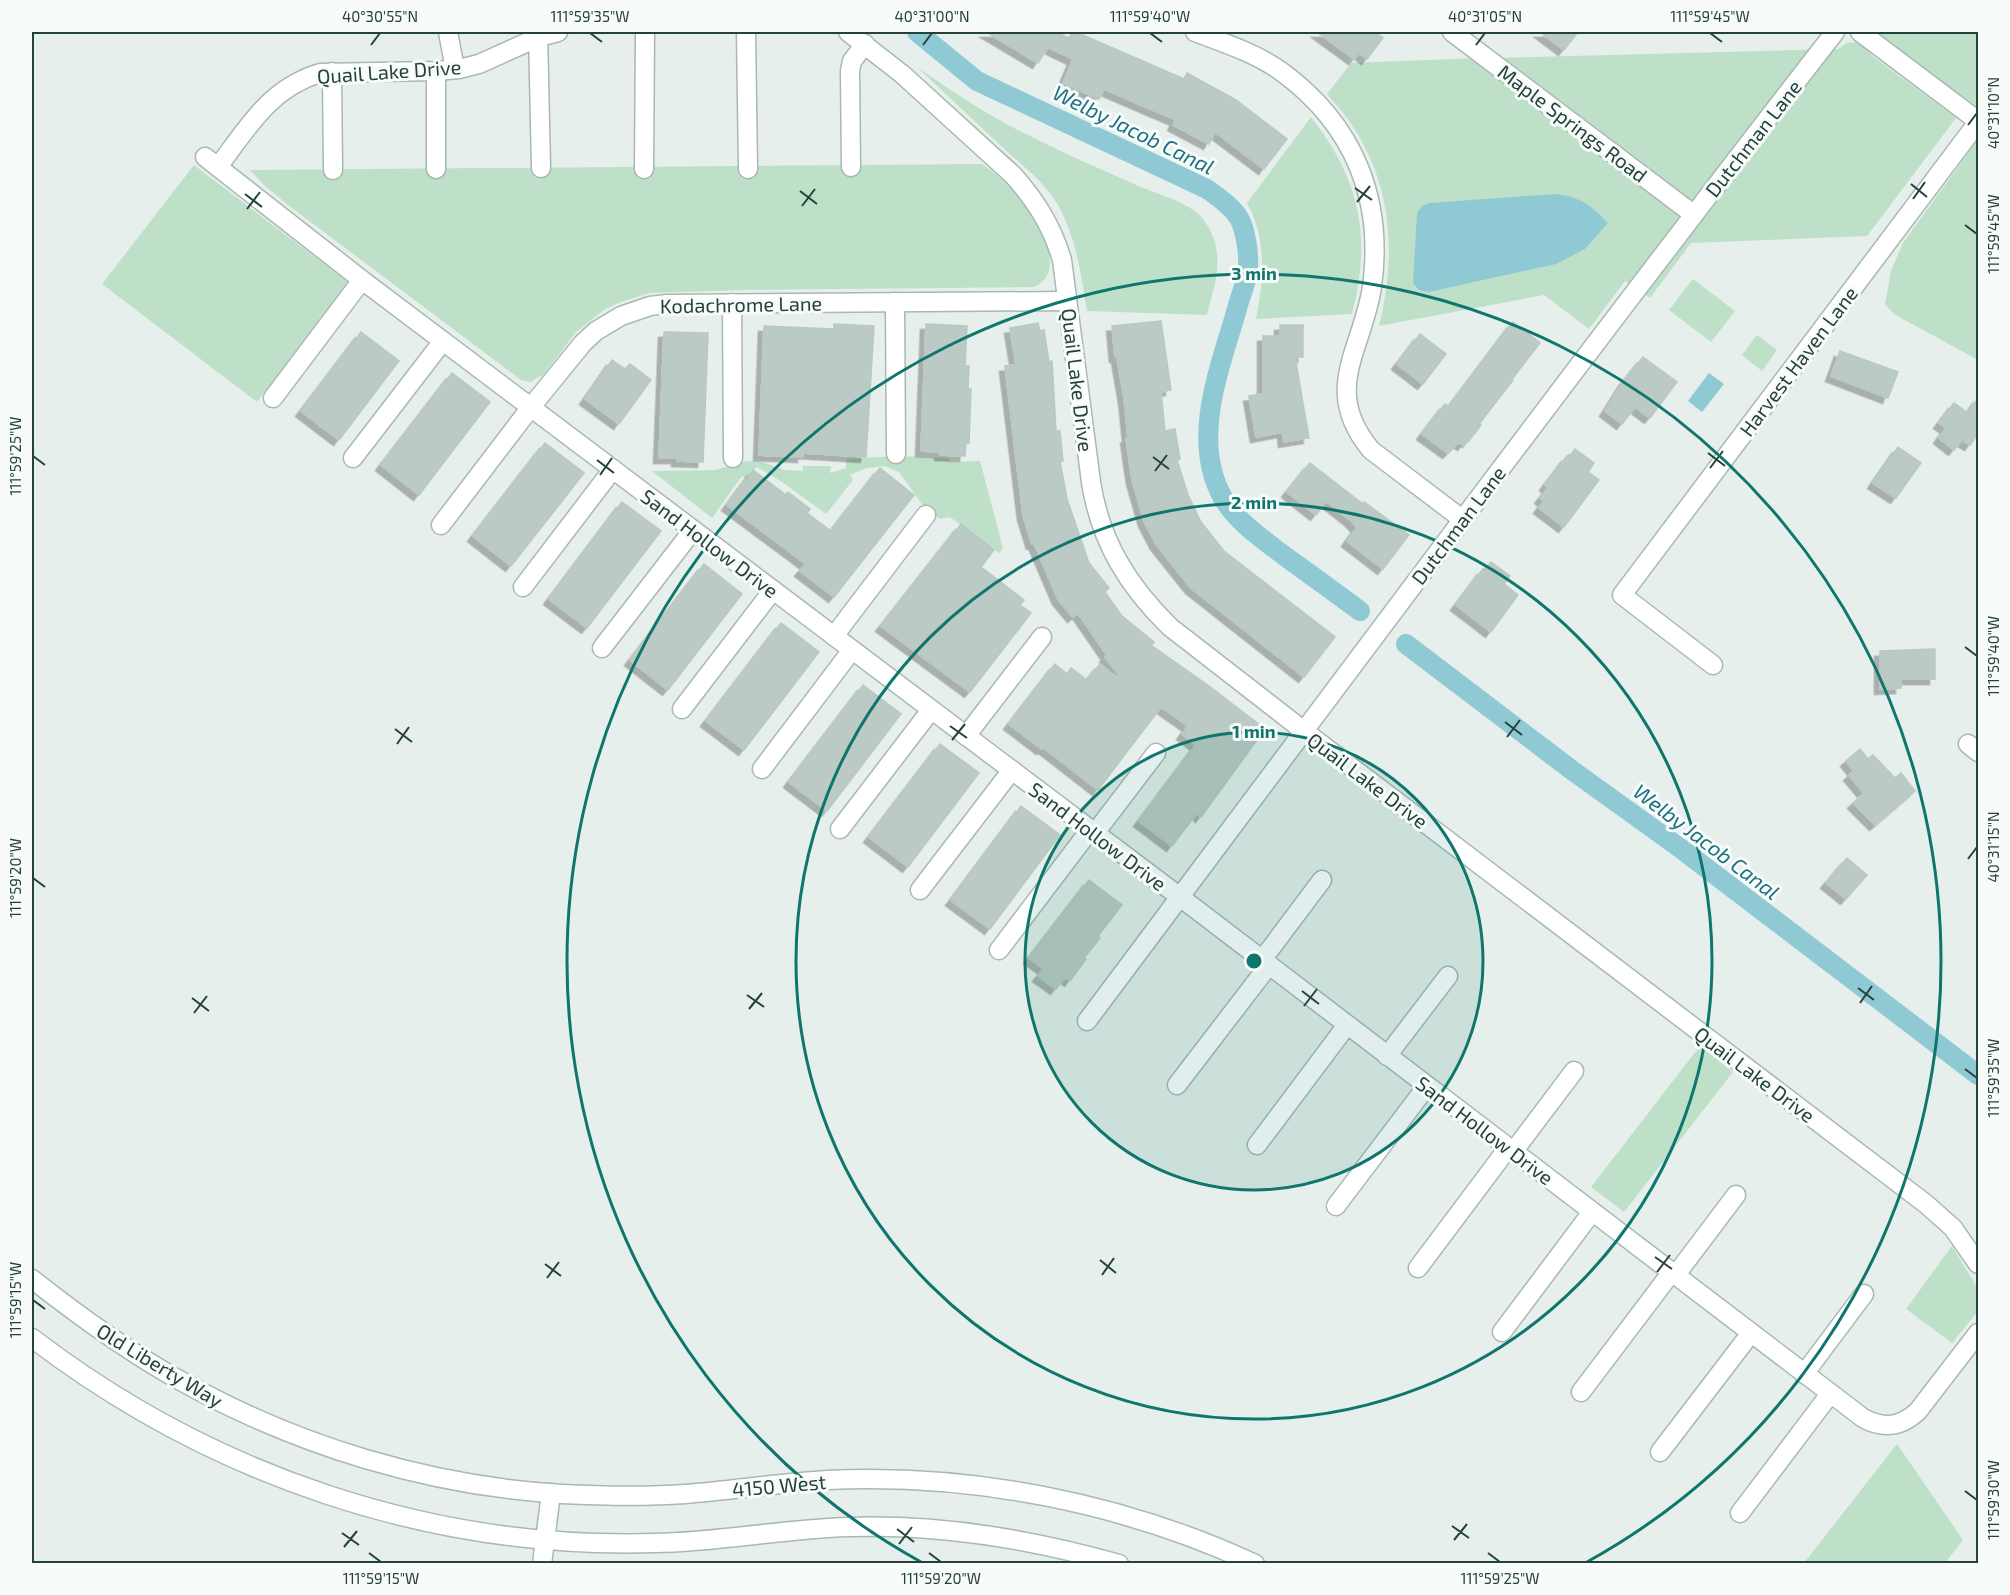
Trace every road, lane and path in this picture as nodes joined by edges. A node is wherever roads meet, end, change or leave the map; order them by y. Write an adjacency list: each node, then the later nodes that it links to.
1 (448, 32): 12 (street)
2 (558, 32): 10 (street, Quail Lake Drive)
3 (645, 32): 20 (street)
4 (746, 32): 21 (street)
5 (848, 32): 11 (street, Quail Lake Drive)
6 (1195, 32): 36 (street)
7 (1452, 32): 23 (street, Maple Springs Road)
8 (1835, 32): 23 (street, Dutchman Lane)
9 (1860, 32): 15 (street)
10 (538, 34): 12 (street, Quail Lake Drive); 18 (street)
11 (865, 44): 17 (street); 25 (street, Quail Lake Drive)
12 (455, 69): 13 (street, Quail Lake Drive)
13 (436, 71): 14 (street, Quail Lake Drive); 19 (street)
14 (332, 72): 16 (street, Quail Lake Drive); 22 (street)
15 (1978, 121): 45 (street, Harvest Haven Lane)
16 (212, 162): 24 (street, Sand Hollow Drive)
17 (851, 167)
18 (541, 168)
19 (436, 169)
20 (644, 169)
21 (748, 169)
22 (333, 170)
23 (1694, 214): 36 (street, Dutchman Lane)
24 (362, 280): 28 (street, Sand Hollow Drive); 29 (street)
25 (1068, 301): 26 (street, Kodachrome Lane); 48 (street, Quail Lake Drive)
26 (895, 302): 27 (street, Kodachrome Lane); 31 (street)
27 (732, 303): 30 (street, Kodachrome Lane); 33 (street)
28 (443, 341): 30 (street, Sand Hollow Drive); 32 (street)
29 (273, 398)
30 (531, 407): 34 (street, Sand Hollow Drive); 37 (street, Kodachrome Lane)
31 (896, 454)
32 (353, 458)
33 (733, 458)
34 (613, 469): 38 (street, Sand Hollow Drive); 39 (street)
35 (926, 515): 41 (street)
36 (1462, 519): 48 (street, Dutchman Lane)
37 (441, 525)
38 (693, 530): 40 (street, Sand Hollow Drive); 43 (street)
39 (523, 587)
40 (773, 590): 41 (street, Sand Hollow Drive); 46 (street)
41 (834, 636): 44 (street, Sand Hollow Drive)
42 (1042, 637): 49 (street)
43 (602, 648)
44 (852, 650): 47 (street, Sand Hollow Drive); 51 (street)
45 (1713, 665)
46 (682, 709)
47 (931, 710): 49 (street, Sand Hollow Drive); 53 (street)
48 (1304, 731): 57 (street, Dutchman Lane); 72 (street, Quail Lake Drive)
49 (966, 736): 52 (street, Sand Hollow Drive)
50 (1156, 753): 54 (street)
51 (762, 769)
52 (1012, 770): 54 (street, Sand Hollow Drive); 56 (street)
53 (840, 829)
54 (1093, 832): 57 (street, Sand Hollow Drive); 58 (street)
55 (1322, 880): 59 (street)
56 (920, 890)
57 (1179, 897): 59 (street, Sand Hollow Drive); 61 (street, Dutchman Lane)
58 (999, 950)
59 (1265, 963): 62 (street, Sand Hollow Drive); 65 (street)
60 (1448, 976): 63 (street)
61 (1087, 1021)
62 (1347, 1025): 63 (street, Sand Hollow Drive); 67 (street)
63 (1387, 1056): 66 (street, Sand Hollow Drive)
64 (1574, 1071): 68 (street)
65 (1177, 1085)
66 (1427, 1086): 68 (street, Sand Hollow Drive); 70 (street)
67 (1257, 1145)
68 (1511, 1150): 71 (street, Sand Hollow Drive); 73 (street)
69 (1736, 1196): 74 (street)
70 (1336, 1206)
71 (1592, 1212): 74 (street, Sand Hollow Drive); 77 (street)
72 (1978, 1264)
73 (1418, 1268)
74 (1673, 1274): 78 (street, Sand Hollow Drive); 82 (street)
75 (32, 1279): 84 (street, Old Liberty Way)
76 (1864, 1294): 81 (street)
77 (1502, 1332)
78 (1751, 1333): 81 (street, Sand Hollow Drive); 85 (street)
79 (1978, 1333): 83 (street, Sand Hollow Drive)
80 (32, 1338): 88 (street)
81 (1804, 1374): 83 (street, Sand Hollow Drive)
82 (1581, 1392)
83 (1830, 1394): 87 (street)
84 (298, 1437): 86 (street, 4150 West)
85 (1660, 1452)
86 (551, 1493): 88 (street); 91 (street, 4150 West)
87 (1740, 1513)
88 (545, 1540): 89 (street); 90 (street)
89 (542, 1563)
90 (1119, 1563)
91 (1256, 1563)

